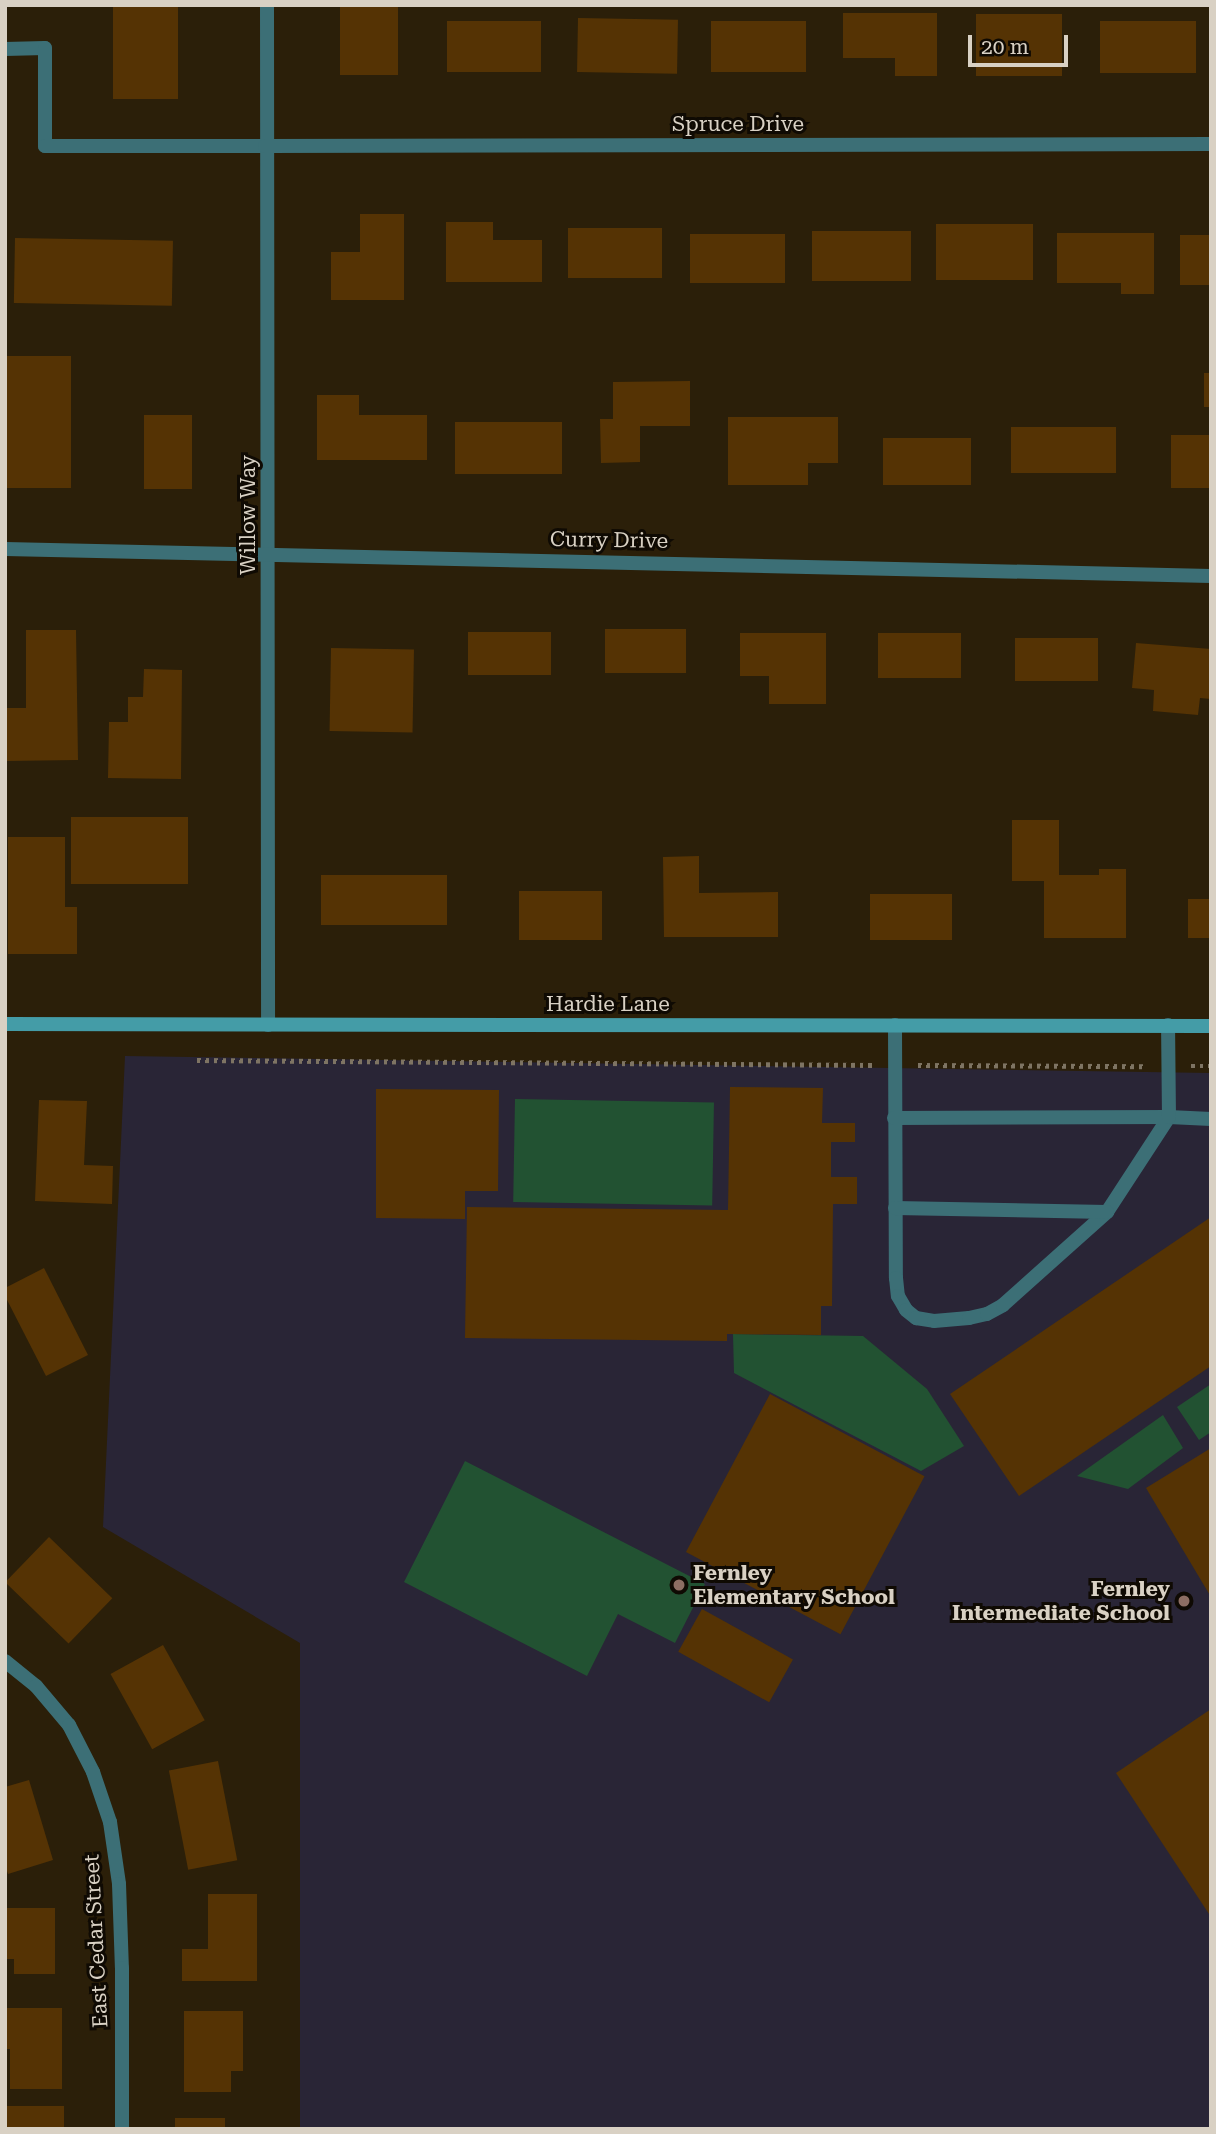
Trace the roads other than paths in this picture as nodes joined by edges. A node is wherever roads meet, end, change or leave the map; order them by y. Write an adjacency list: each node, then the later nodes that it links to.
1 (267, 5): 4 (street, Willow Way)
2 (5, 49): 4 (street, Spruce Drive)
3 (1211, 144): 4 (street, Spruce Drive)
4 (265, 146): 6 (street, Willow Way)
5 (5, 550): 6 (street, Curry Drive)
6 (270, 553): 7 (street, Curry Drive); 9 (street, Willow Way)
7 (1211, 576)
8 (5, 1024): 9 (street, Hardie Lane)
9 (268, 1025): 10 (street, Hardie Lane)
10 (895, 1025): 11 (street, Hardie Lane); 14 (street)
11 (1168, 1025): 12 (street, Hardie Lane); 13 (street)
12 (1211, 1026)
13 (1170, 1117): 14 (street); 15 (street); 17 (street)
14 (894, 1118): 16 (street)
15 (1211, 1119)
16 (895, 1208): 17 (street); 17 (street)
17 (1107, 1212)
18 (5, 1661): 19 (street, East Cedar Street)
19 (122, 2129)

